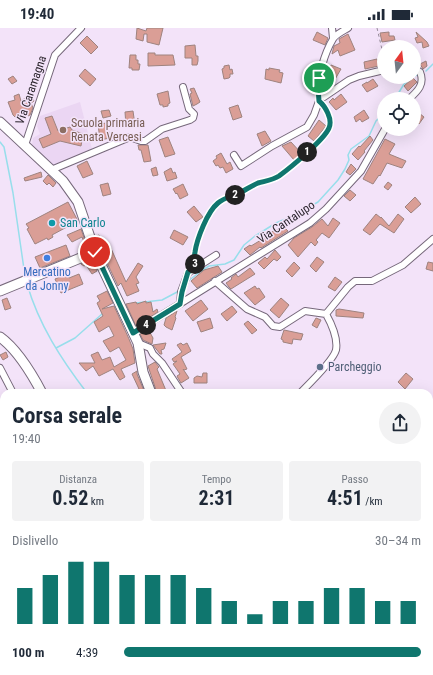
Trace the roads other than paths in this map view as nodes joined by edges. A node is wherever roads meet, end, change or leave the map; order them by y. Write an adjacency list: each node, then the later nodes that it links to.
1 (81, 28): 12 (street, Via Caramagna)
2 (332, 28): 4 (street)
3 (348, 28): 4 (street)
4 (333, 38): 9 (street)
5 (377, 72): 9 (street)
6 (421, 78): 8 (street)
7 (183, 87): 14 (street)
8 (417, 92)
9 (319, 98): 13 (street)
10 (0, 122): 12 (street, Via Caramagna)
11 (381, 136): 18 (street, Via Cantalupo)
12 (25, 146): 14 (street, Via Caramagna)
13 (234, 155)
14 (51, 170): 16 (street, Via Caramagna)
15 (433, 239): 21 (street)
16 (95, 252): 19 (street); 22 (street, Via Caramagna)
17 (216, 255): 20 (street)
18 (215, 281): 20 (street, Via Cantalupo); 21 (street)
19 (0, 291)
20 (180, 304): 22 (street, Via Cantalupo)
21 (326, 314): 30 (street)
22 (133, 333): 24 (street, Via Caramagna)
23 (0, 337): 27 (street)
24 (138, 343): 28 (street, Via Caramagna); 29 (street)
25 (0, 368): 26 (street)
26 (11, 389)
27 (39, 389)
28 (150, 389)
29 (179, 389)
30 (304, 389)

